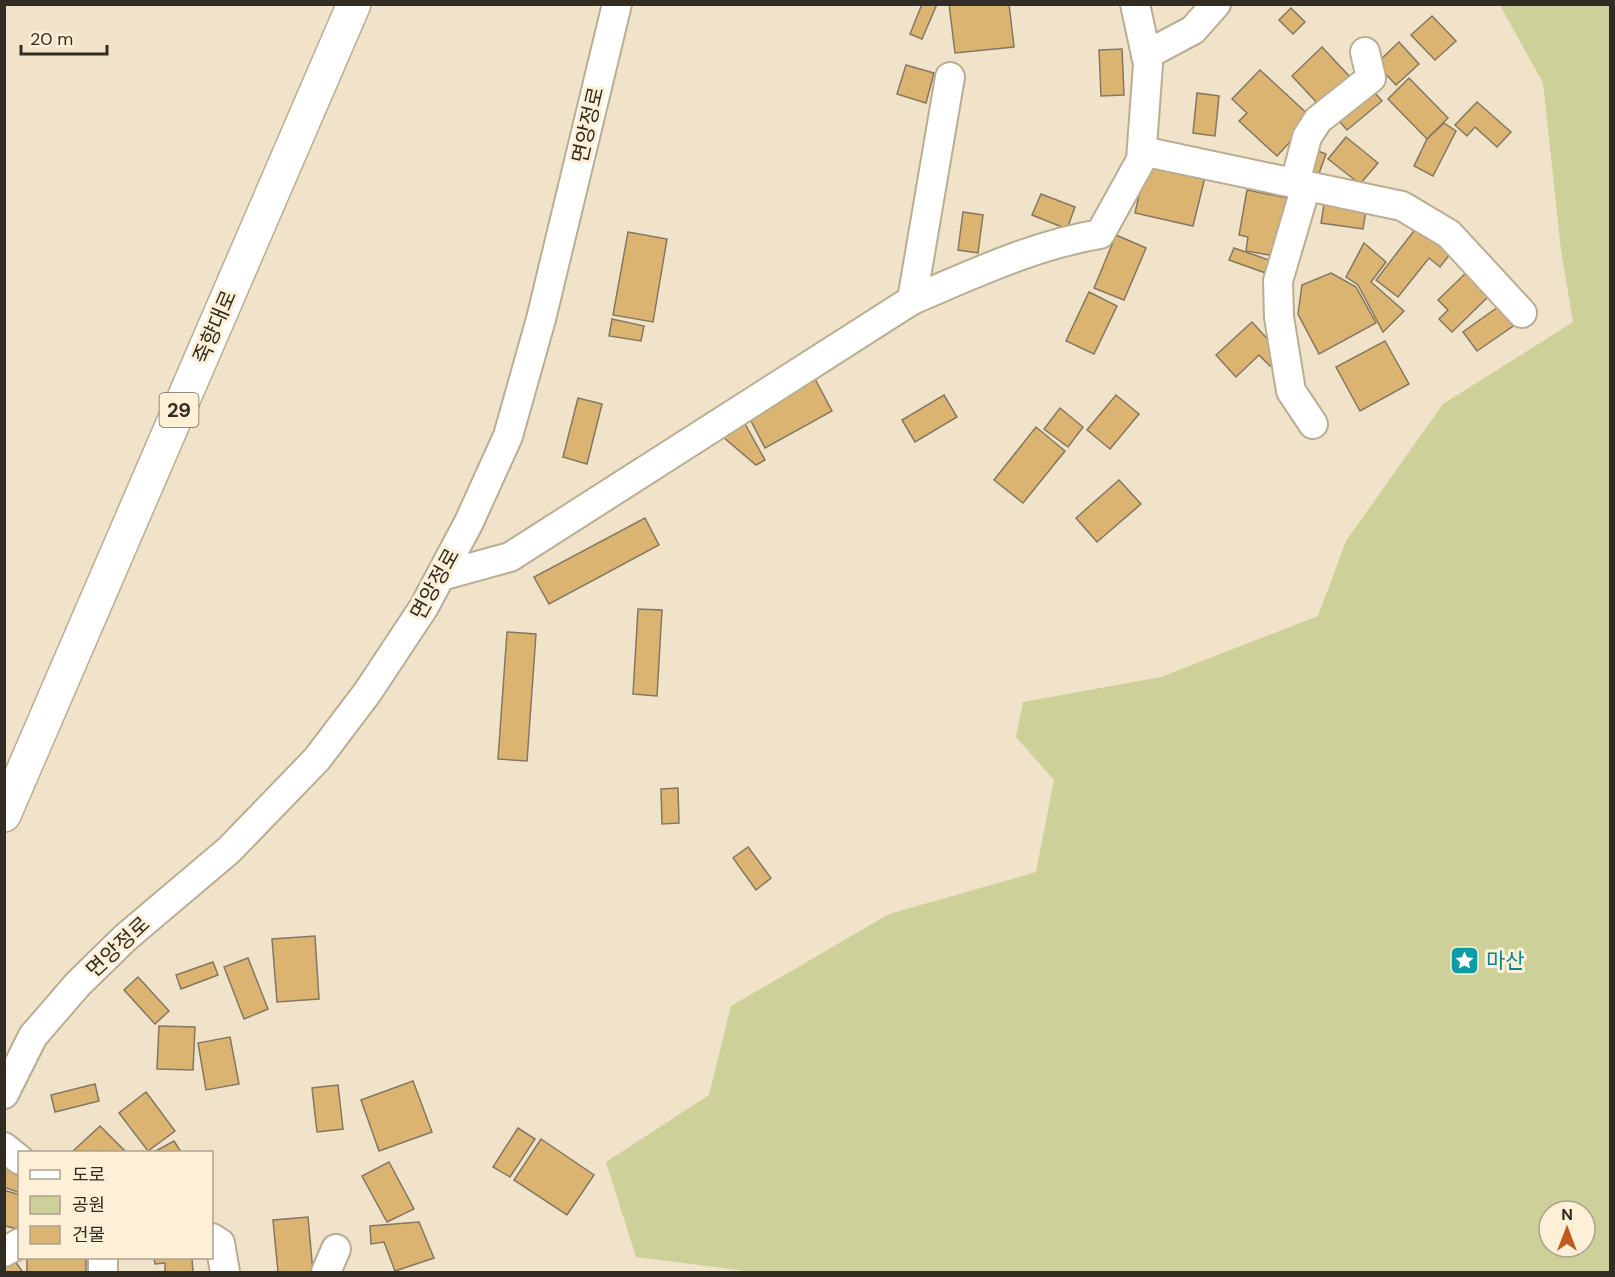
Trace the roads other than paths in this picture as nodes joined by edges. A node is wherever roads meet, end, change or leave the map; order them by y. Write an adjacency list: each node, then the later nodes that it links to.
1 (354, 4): 14 (main road, 죽향대로 / 29)
2 (617, 4): 13 (street, 면앙정로)
3 (1135, 4): 6 (street)
4 (1216, 4): 6 (street)
5 (1365, 52): 9 (street)
6 (1146, 56): 8 (street)
7 (950, 77): 10 (street)
8 (1142, 151): 9 (street); 10 (street)
9 (1300, 185): 11 (street); 12 (street)
10 (912, 300): 13 (street)
11 (1522, 313)
12 (1313, 424)
13 (441, 576): 15 (street, 면앙정로)
14 (4, 815)
15 (4, 1094)
16 (4, 1148): 17 (street)
17 (18, 1158)
18 (213, 1238): 21 (street)
19 (18, 1244): 20 (street)
20 (4, 1252)
21 (225, 1272)

